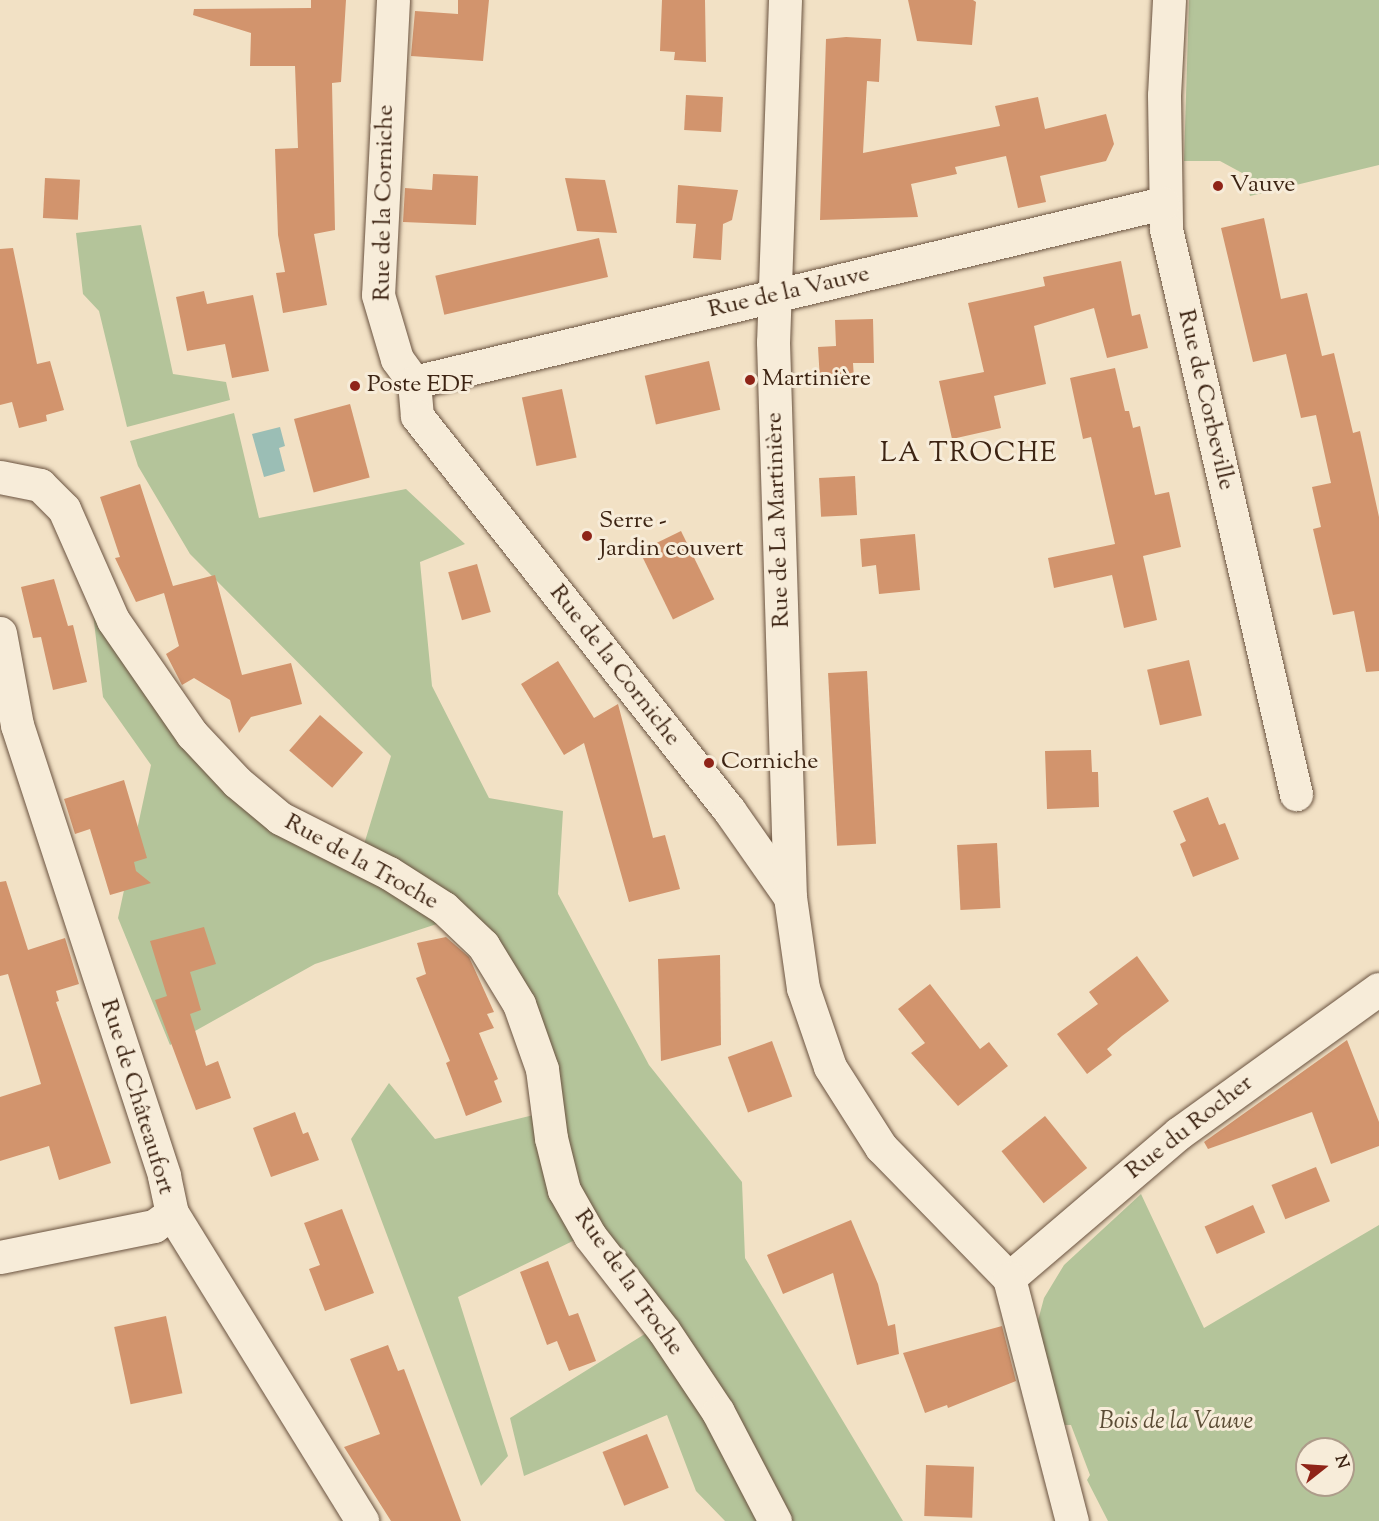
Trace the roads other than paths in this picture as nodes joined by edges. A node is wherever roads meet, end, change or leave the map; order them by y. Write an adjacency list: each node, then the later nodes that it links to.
1 (393, 0): 6 (street, Rue de la Corniche)
2 (785, 0): 5 (street, Rue de La Martinière)
3 (1169, 0): 4 (street, Rue de Corbeville)
4 (1163, 203): 5 (street, Rue de la Vauve); 9 (street, Rue de Corbeville)
5 (775, 297): 6 (street, Rue de la Vauve); 10 (street, Rue de La Martinière)
6 (414, 382): 10 (street, Rue de la Corniche)
7 (0, 477): 16 (street, Rue de la Troche)
8 (0, 633): 12 (street, Rue de Châteaufort)
9 (1296, 794)
10 (790, 897): 14 (street, Rue de la Corniche)
11 (1379, 989): 14 (street, Rue du Rocher)
12 (172, 1213): 13 (street); 15 (street, Rue de Châteaufort)
13 (0, 1257)
14 (1009, 1278): 17 (street)
15 (362, 1521)
16 (775, 1521)
17 (1072, 1521)

